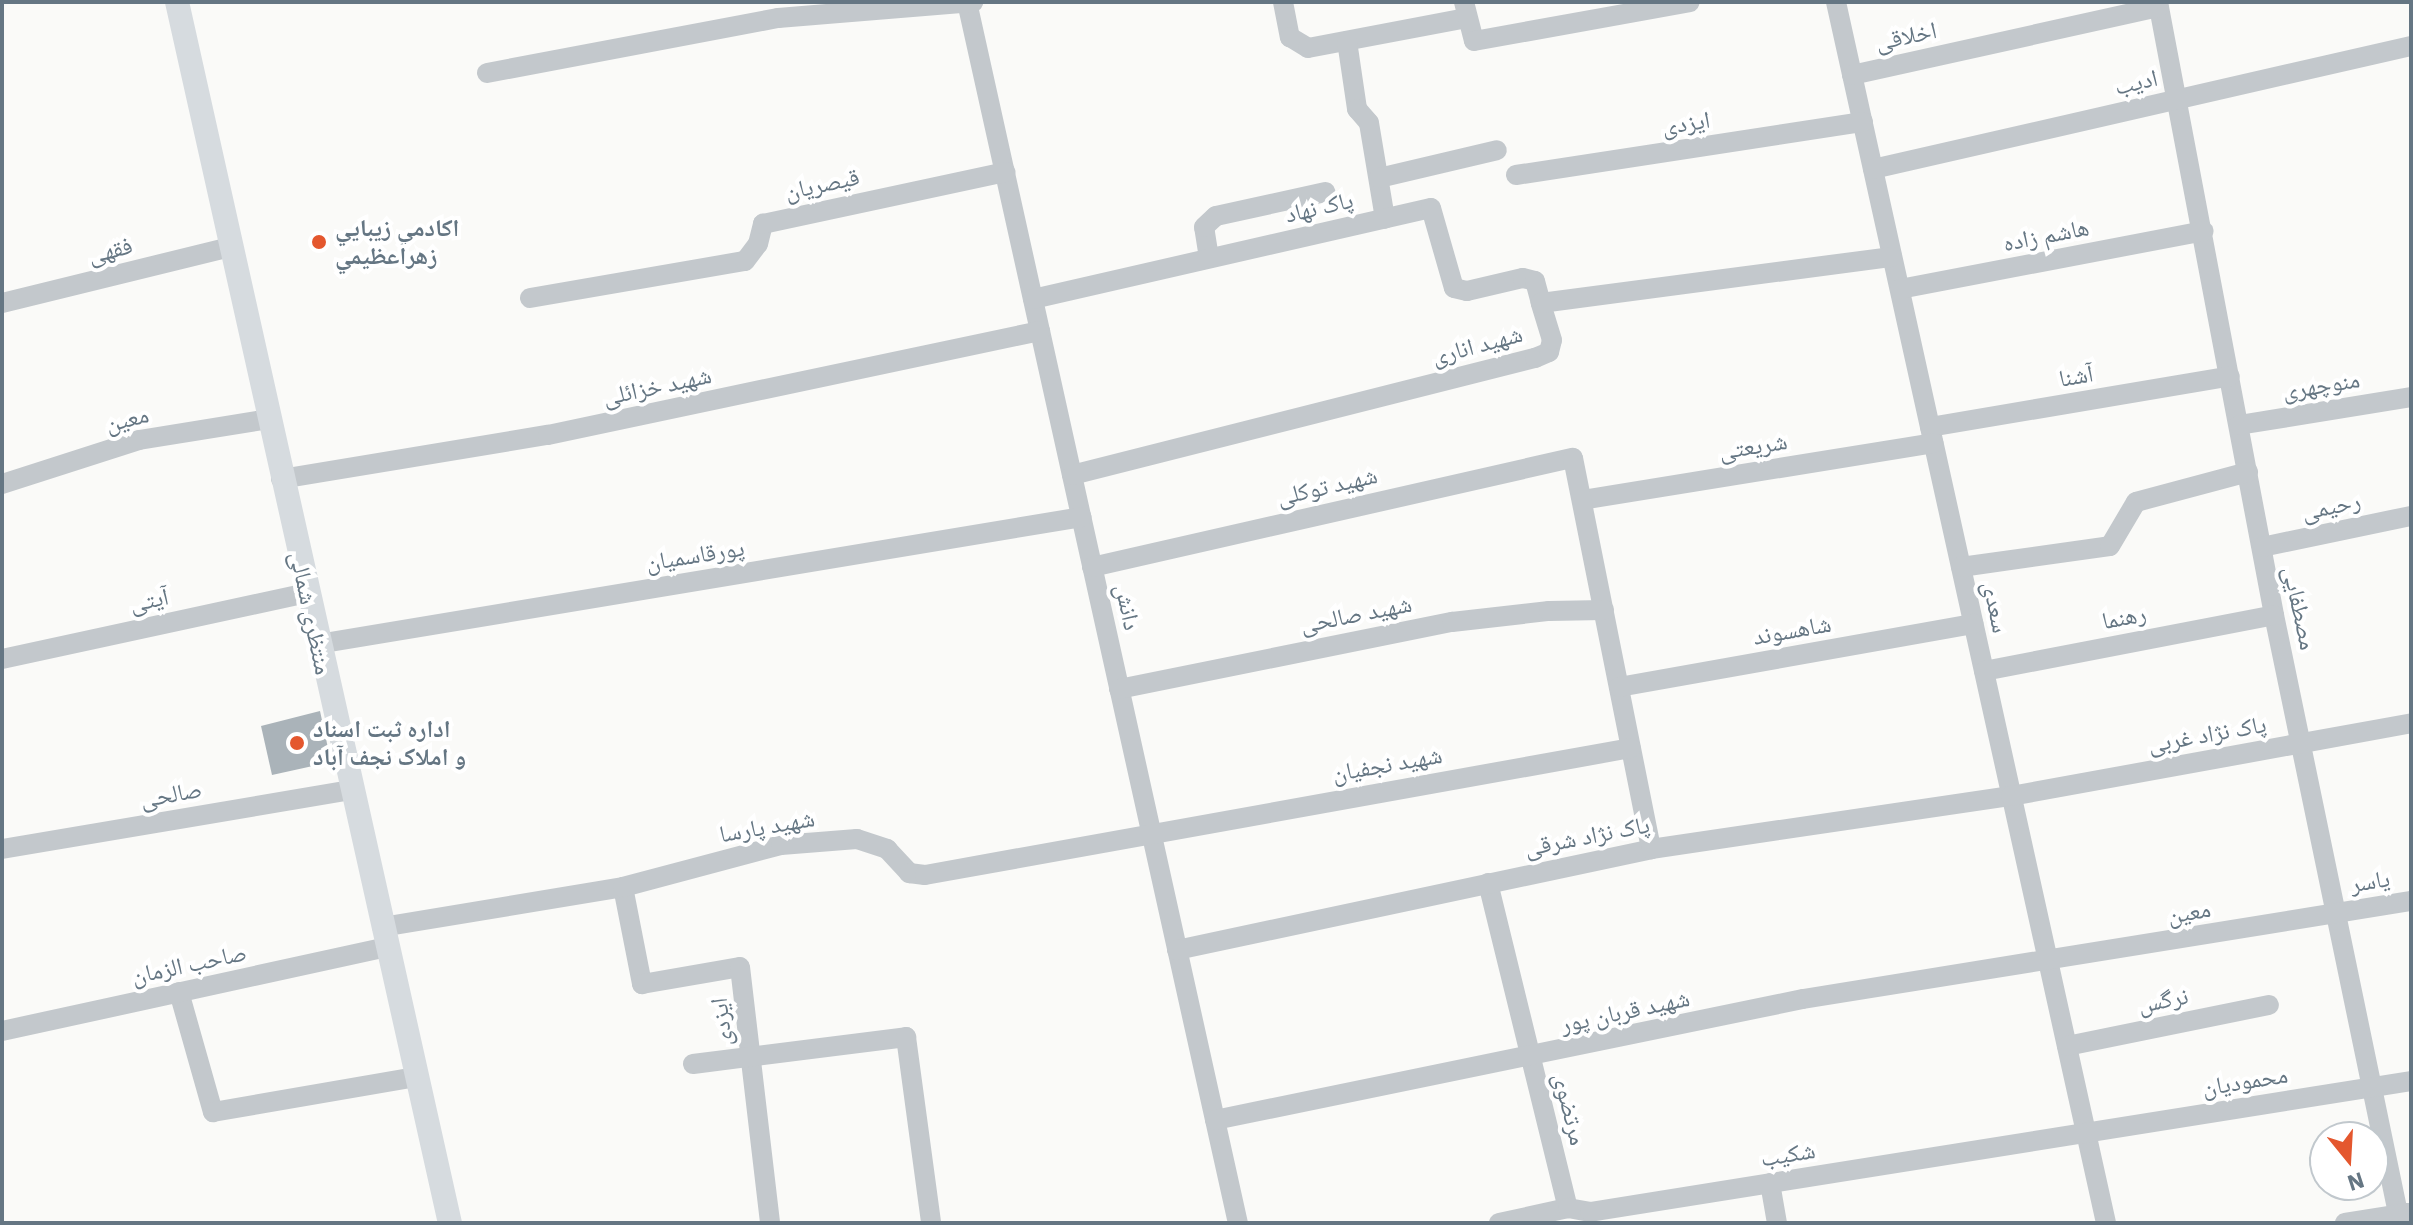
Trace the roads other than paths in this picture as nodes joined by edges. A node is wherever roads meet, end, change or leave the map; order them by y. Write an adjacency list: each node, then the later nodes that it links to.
1 (177, 2): 23 (main road, منتظری شمالی)
2 (969, 2): 7 (street); 17 (street, دانش)
3 (1283, 2): 9 (street)
4 (1690, 2): 8 (street)
5 (1836, 2): 12 (street, سعدی)
6 (2158, 5): 12 (street, اخلاقی); 13 (street, مصطفایی)
7 (777, 10): 11 (street)
8 (1466, 10): 9 (street)
9 (1347, 41): 19 (street)
10 (2411, 46): 13 (street, ادیب)
11 (487, 73)
12 (1852, 75): 14 (street, سعدی)
13 (2178, 99): 16 (street, ادیب); 22 (street, مصطفایی)
14 (1863, 122): 16 (street, سعدی); 18 (street, ایزدی)
15 (1497, 150): 19 (street)
16 (1873, 169): 24 (street, سعدی)
17 (1005, 172): 27 (street, قیصریان); 28 (street, دانش)
18 (1516, 175)
19 (1379, 178): 21 (street)
20 (1325, 192): 25 (street)
21 (1385, 219): 25 (street, پاک نهاد); 30 (street, پاک نهاد)
22 (2203, 231): 26 (street, هاشم زاده); 32 (street, مصطفایی)
23 (230, 247): 29 (street, فقهی); 34 (main road, منتظری شمالی)
24 (1892, 257): 26 (street, سعدی); 30 (street, شهید اناری)
25 (1209, 258): 28 (street, پاک نهاد)
26 (1900, 289): 36 (street, سعدی)
27 (530, 298)
28 (1033, 299): 31 (street, دانش)
29 (2, 303)
30 (1541, 303): 38 (street, شهید اناری)
31 (1040, 331): 38 (street, دانش); 39 (street, شهید خزائلی)
32 (2230, 376): 35 (street, مصطفایی); 36 (street, آشنا)
33 (2411, 397): 35 (street, منوچهری)
34 (268, 419): 39 (main road, منتظری شمالی); 40 (street, معین)
35 (2239, 425): 37 (street, مصطفایی)
36 (1932, 435): 41 (street, شریعتی); 46 (street, سعدی)
37 (2248, 472): 44 (street, مصطفایی); 46 (street)
38 (1072, 475): 43 (street, دانش)
39 (281, 479): 47 (main road, منتظری شمالی)
40 (2, 484)
41 (1582, 500): 45 (street, شهید توکلی); 48 (street)
42 (2411, 516): 44 (street, رحیمی)
43 (1082, 517): 45 (street, دانش); 51 (street, پورقاسمیان)
44 (2262, 547): 49 (street, مصطفایی)
45 (1092, 567): 55 (street, دانش)
46 (1961, 567): 50 (street, سعدی)
47 (307, 593): 51 (main road, منتظری شمالی); 52 (street, آیتی)
48 (1604, 610): 54 (street); 55 (street, شهید صالحی)
49 (2274, 615): 53 (street, رهنما); 57 (street, مصطفایی)
50 (1973, 624): 53 (street, سعدی); 54 (street, شاهسوند)
51 (318, 644): 59 (main road, منتظری شمالی)
52 (2, 659)
53 (1984, 671): 60 (street, سعدی)
54 (1619, 687): 58 (street)
55 (1119, 689): 61 (street, دانش)
56 (2411, 723): 57 (street, پاک نژاد غربی)
57 (2304, 744): 60 (street, پاک نژاد غربی); 67 (street, مصطفایی)
58 (1631, 748): 61 (street, شهید نجفیان); 63 (street)
59 (350, 790): 62 (street, صالحی); 68 (main road, منتظری شمالی)
60 (2011, 796): 63 (street, پاک نژاد شرقی); 70 (street, سعدی)
61 (1151, 831): 65 (street, شهید پارسا); 69 (street, دانش)
62 (2, 849)
63 (1651, 849): 64 (street, پاک نژاد شرقی)
64 (1488, 883): 69 (street, پاک نژاد شرقی); 75 (street, مرتضوی)
65 (623, 887): 68 (street, شهید پارسا); 76 (street, ایزدی)
66 (2411, 901): 67 (street, یاسر)
67 (2338, 912): 70 (street, معین); 80 (street, مصطفایی)
68 (384, 937): 71 (street, صاحب الزمان); 78 (main road, منتظری شمالی)
69 (1177, 950): 81 (street, دانش)
70 (2049, 963): 74 (street, سعدی); 75 (street, شهید قربان پور)
71 (179, 992): 73 (street, صاحب الزمان); 78 (street)
72 (2269, 1005): 74 (street, نرگس)
73 (2, 1031)
74 (2067, 1046): 82 (street, سعدی)
75 (1530, 1058): 81 (street, شهید قربان پور); 84 (street, مرتضوی)
76 (751, 1059): 77 (street); 88 (street, ایزدی); 89 (street)
77 (693, 1064)
78 (415, 1077): 87 (main road, منتظری شمالی)
79 (2411, 1081): 80 (street, محمودیان)
80 (2374, 1088): 82 (street, محمودیان); 85 (street, مصطفایی)
81 (1215, 1120): 90 (street, دانش)
82 (2087, 1131): 83 (street, شکیب); 93 (street, سعدی)
83 (1770, 1183): 86 (street, شکیب); 92 (street)
84 (1568, 1208): 86 (street, شکیب); 91 (street, شکیب)
85 (2403, 1216): 94 (street)
86 (1591, 1218)
87 (449, 1223)
88 (770, 1223)
89 (931, 1223)
90 (1238, 1223)
91 (1499, 1223)
92 (1777, 1223)
93 (2106, 1223)
94 (2345, 1223)

